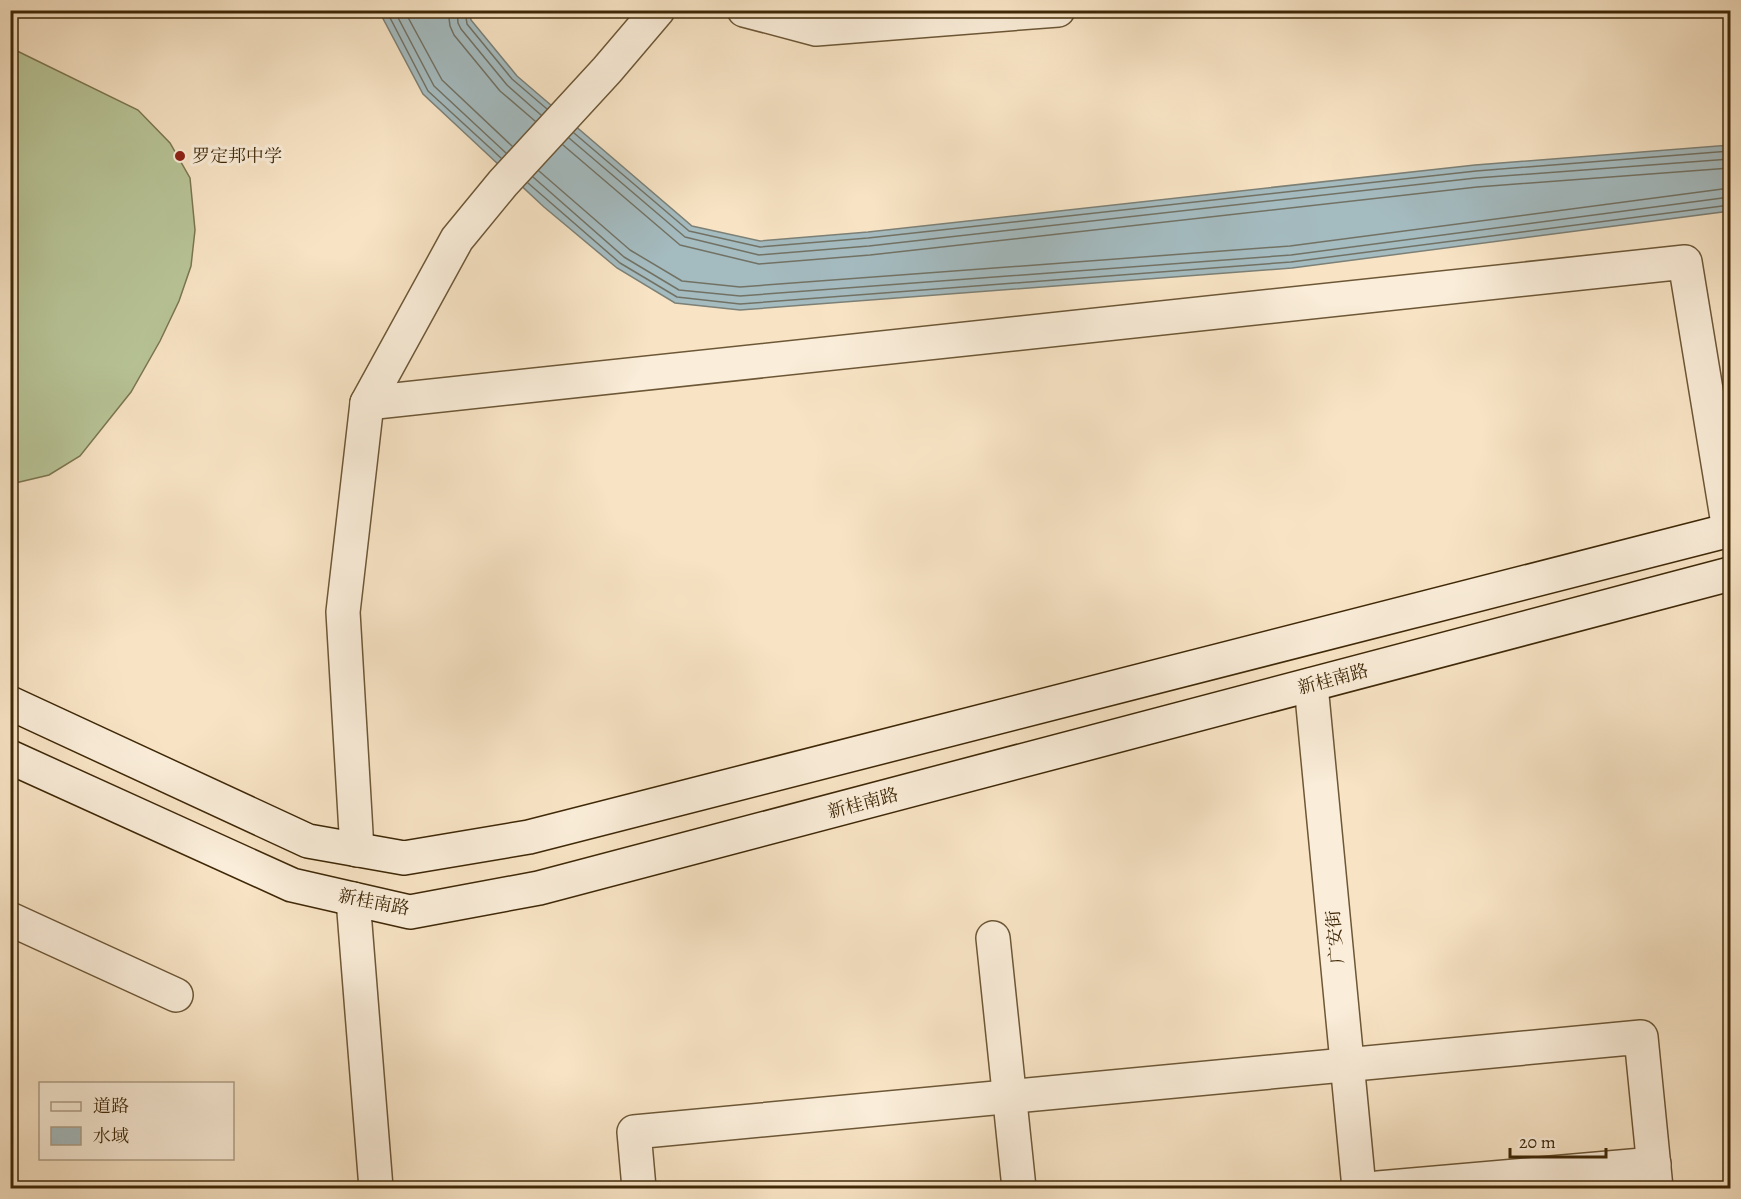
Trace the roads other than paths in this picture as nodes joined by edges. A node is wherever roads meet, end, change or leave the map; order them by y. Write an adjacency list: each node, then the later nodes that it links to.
1 (658, 10): 4 (street)
2 (744, 10): 3 (street)
3 (1058, 10)
4 (366, 403): 5 (street); 10 (street)
5 (1730, 530): 10 (street)
6 (1731, 574): 7 (street, 新桂南路)
7 (1311, 685): 11 (street, 新桂南路); 15 (street, 广安街)
8 (10, 703): 10 (street)
9 (10, 757): 11 (street, 新桂南路)
10 (357, 849)
11 (352, 899): 18 (street)
12 (10, 919): 14 (street)
13 (993, 938): 16 (street)
14 (176, 995)
15 (1347, 1065): 16 (street); 17 (street); 21 (street, 广安街)
16 (1009, 1097): 19 (street); 20 (street)
17 (1655, 1176): 22 (street)
18 (376, 1188)
19 (639, 1188)
20 (1019, 1188)
21 (1359, 1188)
22 (1378, 1188)

